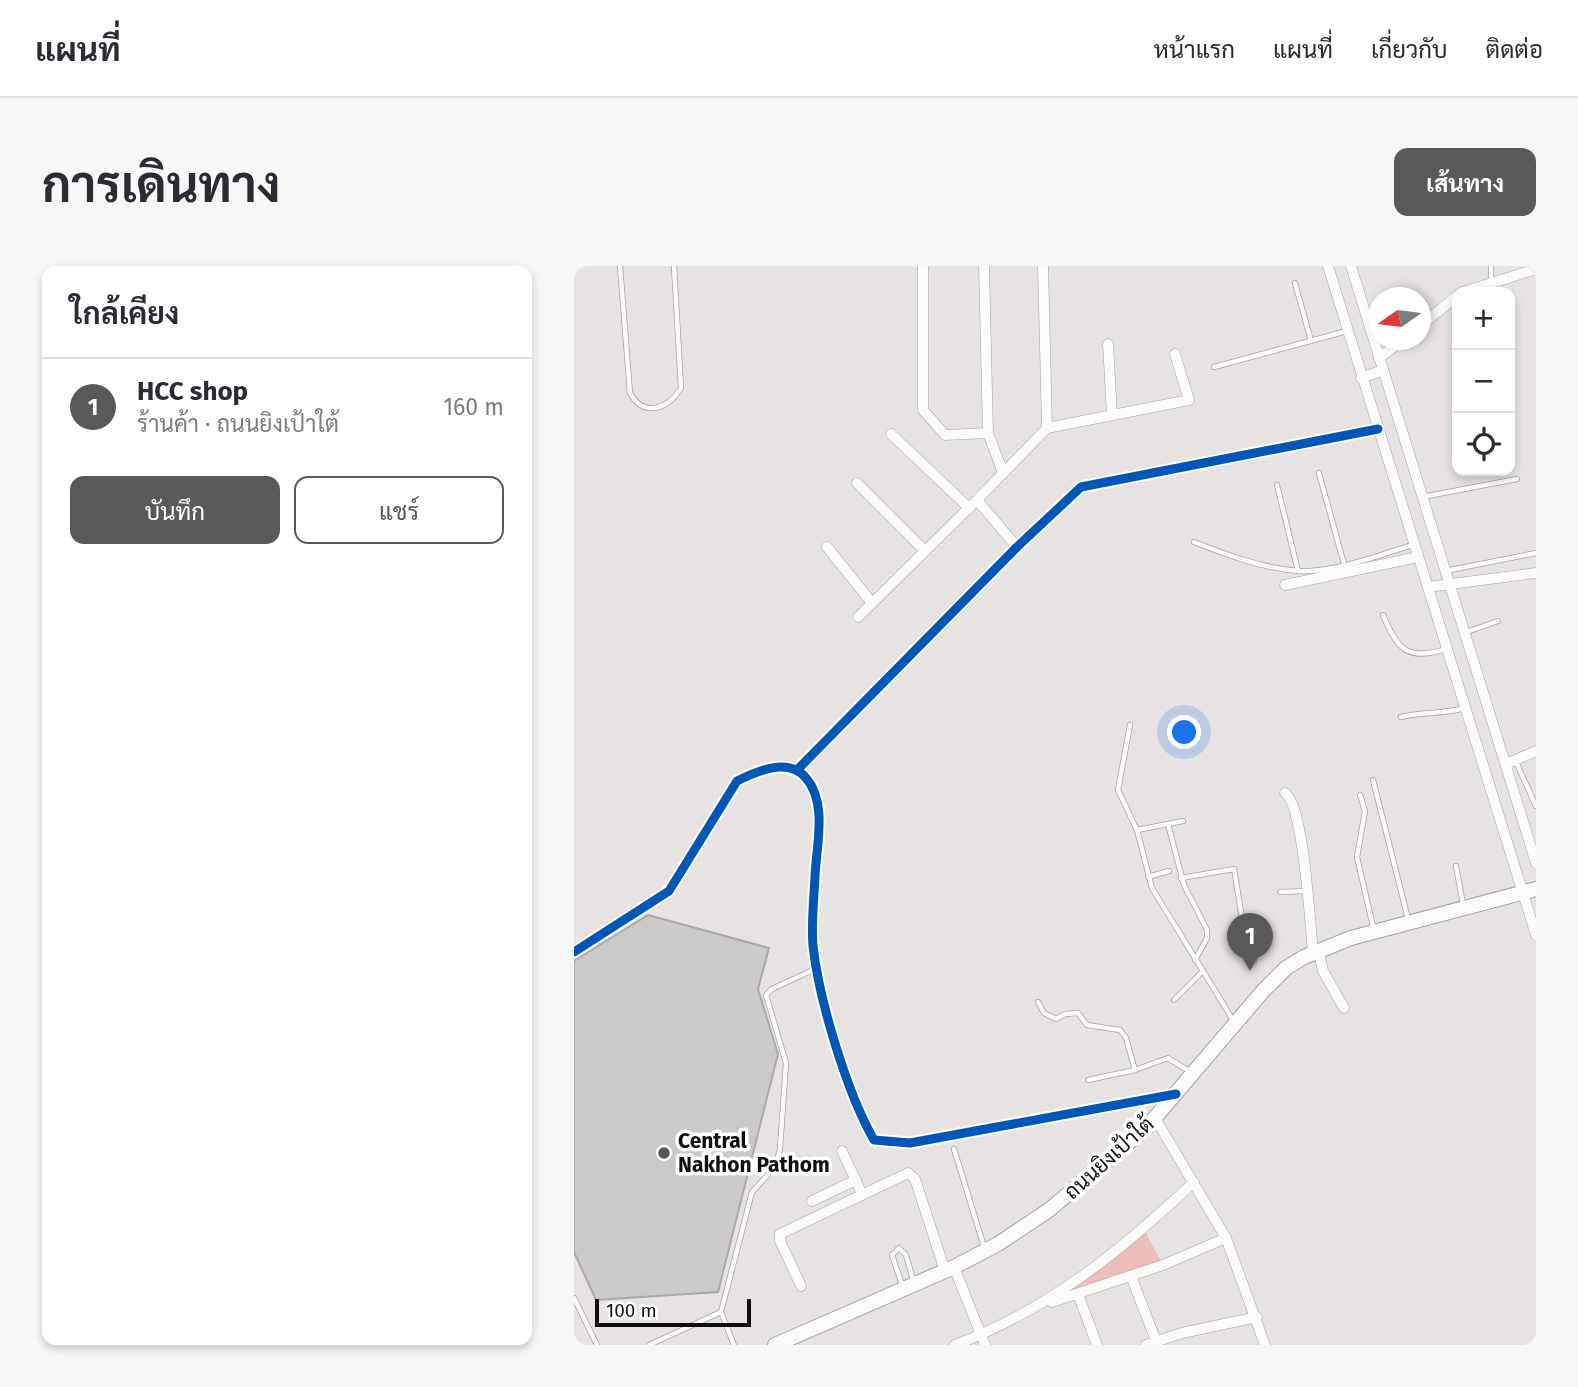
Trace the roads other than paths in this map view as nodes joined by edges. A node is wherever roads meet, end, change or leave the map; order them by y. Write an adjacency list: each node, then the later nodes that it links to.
1 (620, 266): 2 (lane)
2 (674, 266)
3 (923, 266): 28 (street)
4 (984, 266): 28 (street)
5 (1043, 266): 25 (street)
6 (1328, 266): 15 (street)
7 (1351, 266): 20 (street)
8 (1491, 266): 11 (lane)
9 (1536, 269): 11 (street)
10 (1295, 283): 16 (lane)
11 (1491, 283): 12 (street)
12 (1479, 287)
13 (1452, 303): 14 (street)
14 (1431, 318)
15 (1347, 331): 16 (lane); 23 (street)
16 (1311, 341): 21 (lane)
17 (1108, 344): 24 (street)
18 (1390, 350): 20 (street)
19 (1175, 354): 24 (street)
20 (1380, 358): 22 (street)
21 (1214, 367)
22 (1380, 371): 23 (street); 34 (street)
23 (1363, 377): 26 (street)
24 (1112, 415): 25 (street)
25 (1047, 428): 30 (street)
26 (1378, 429): 37 (street); 39 (street)
27 (891, 433): 35 (street)
28 (988, 433): 30 (street)
29 (1319, 472): 43 (lane)
30 (1003, 473): 35 (street)
31 (1517, 479): 34 (lane)
32 (857, 483): 40 (street)
33 (1277, 485): 44 (lane)
34 (1422, 497): 45 (street)
35 (973, 504): 39 (street); 40 (street)
36 (1194, 542): 44 (lane)
37 (1414, 545): 42 (street); 43 (lane)
38 (827, 547): 50 (street)
39 (1017, 547): 61 (street)
40 (925, 551): 50 (street)
41 (1536, 553): 45 (lane)
42 (1418, 557): 48 (street); 49 (street)
43 (1343, 564): 44 (lane)
44 (1298, 571)
45 (1444, 571): 47 (street)
46 (1536, 573): 47 (street)
47 (1445, 583): 49 (street); 54 (street)
48 (1285, 585)
49 (1429, 587): 55 (street)
50 (872, 603): 52 (street)
51 (1383, 615): 55 (lane)
52 (858, 617)
53 (1498, 621): 54 (lane)
54 (1464, 633): 60 (street)
55 (1447, 649): 56 (street)
56 (1466, 707): 57 (lane); 75 (street)
57 (1401, 717)
58 (1129, 725): 68 (lane)
59 (1536, 751): 60 (street)
60 (1510, 762): 65 (lane); 69 (street)
61 (797, 770): 79 (street); 87 (street)
62 (1373, 780): 78 (lane)
63 (1285, 793): 74 (street)
64 (1360, 795): 80 (lane)
65 (1536, 806)
66 (1183, 821): 67 (lane)
67 (1168, 824): 68 (lane); 73 (lane)
68 (1137, 830): 72 (lane)
69 (1536, 863)
70 (1456, 866): 77 (lane)
71 (1169, 871): 72 (lane)
72 (1148, 877): 85 (lane)
73 (1181, 878): 85 (lane); 86 (lane)
74 (1308, 891): 76 (lane); 82 (street)
75 (1529, 891): 77 (main road, ถนนยิงเป้าใต้); 81 (street)
76 (1280, 892)
77 (1464, 908): 78 (main road, ถนนยิงเป้าใต้)
78 (1409, 923): 80 (main road, ถนนยิงเป้าใต้)
79 (620, 928): 83 (street); 84 (street)
80 (1374, 932): 82 (main road, ถนนยิงเป้าใต้)
81 (1536, 935)
82 (1315, 951): 91 (street); 92 (main road, ถนนยิงเป้าใต้)
83 (574, 952)
84 (574, 959)
85 (1195, 960): 88 (lane)
86 (1254, 961)
87 (818, 968): 96 (street); 113 (lane)
88 (1202, 972): 89 (lane); 92 (lane)
89 (1174, 1000)
90 (1038, 1002): 93 (lane)
91 (1344, 1007)
92 (1235, 1024): 94 (main road, ถนนยิงเป้าใต้)
93 (1135, 1070): 94 (lane); 95 (lane)
94 (1192, 1074): 96 (main road, ถนนยิงเป้าใต้)
95 (1088, 1080)
96 (1176, 1094): 97 (main road, ถนนยิงเป้าใต้)
97 (1155, 1118): 101 (street); 105 (main road, ถนนยิงเป้าใต้)
98 (954, 1149): 105 (lane)
99 (842, 1151): 100 (street)
100 (856, 1180): 102 (street); 103 (street)
101 (1194, 1182): 104 (street); 112 (street)
102 (862, 1194): 106 (street); 108 (street)
103 (812, 1201)
104 (1226, 1238): 107 (street); 114 (street)
105 (985, 1251): 106 (main road, ถนนยิงเป้าใต้)
106 (950, 1269): 109 (main road, ถนนยิงเป้าใต้); 115 (street)
107 (1131, 1276): 110 (street); 116 (street)
108 (801, 1286)
109 (909, 1287): 109 (lane); 120 (main road, ถนนยิงเป้าใต้)
110 (1078, 1294): 112 (street); 122 (street)
111 (574, 1298): 117 (lane)
112 (1042, 1306): 115 (street)
113 (721, 1312): 118 (lane); 119 (lane)
114 (1256, 1317): 116 (street); 123 (street)
115 (983, 1340): 121 (street)
116 (1151, 1343)
117 (597, 1345)
118 (649, 1345)
119 (734, 1345)
120 (775, 1345)
121 (955, 1345)
122 (1097, 1345)
123 (1265, 1345)

